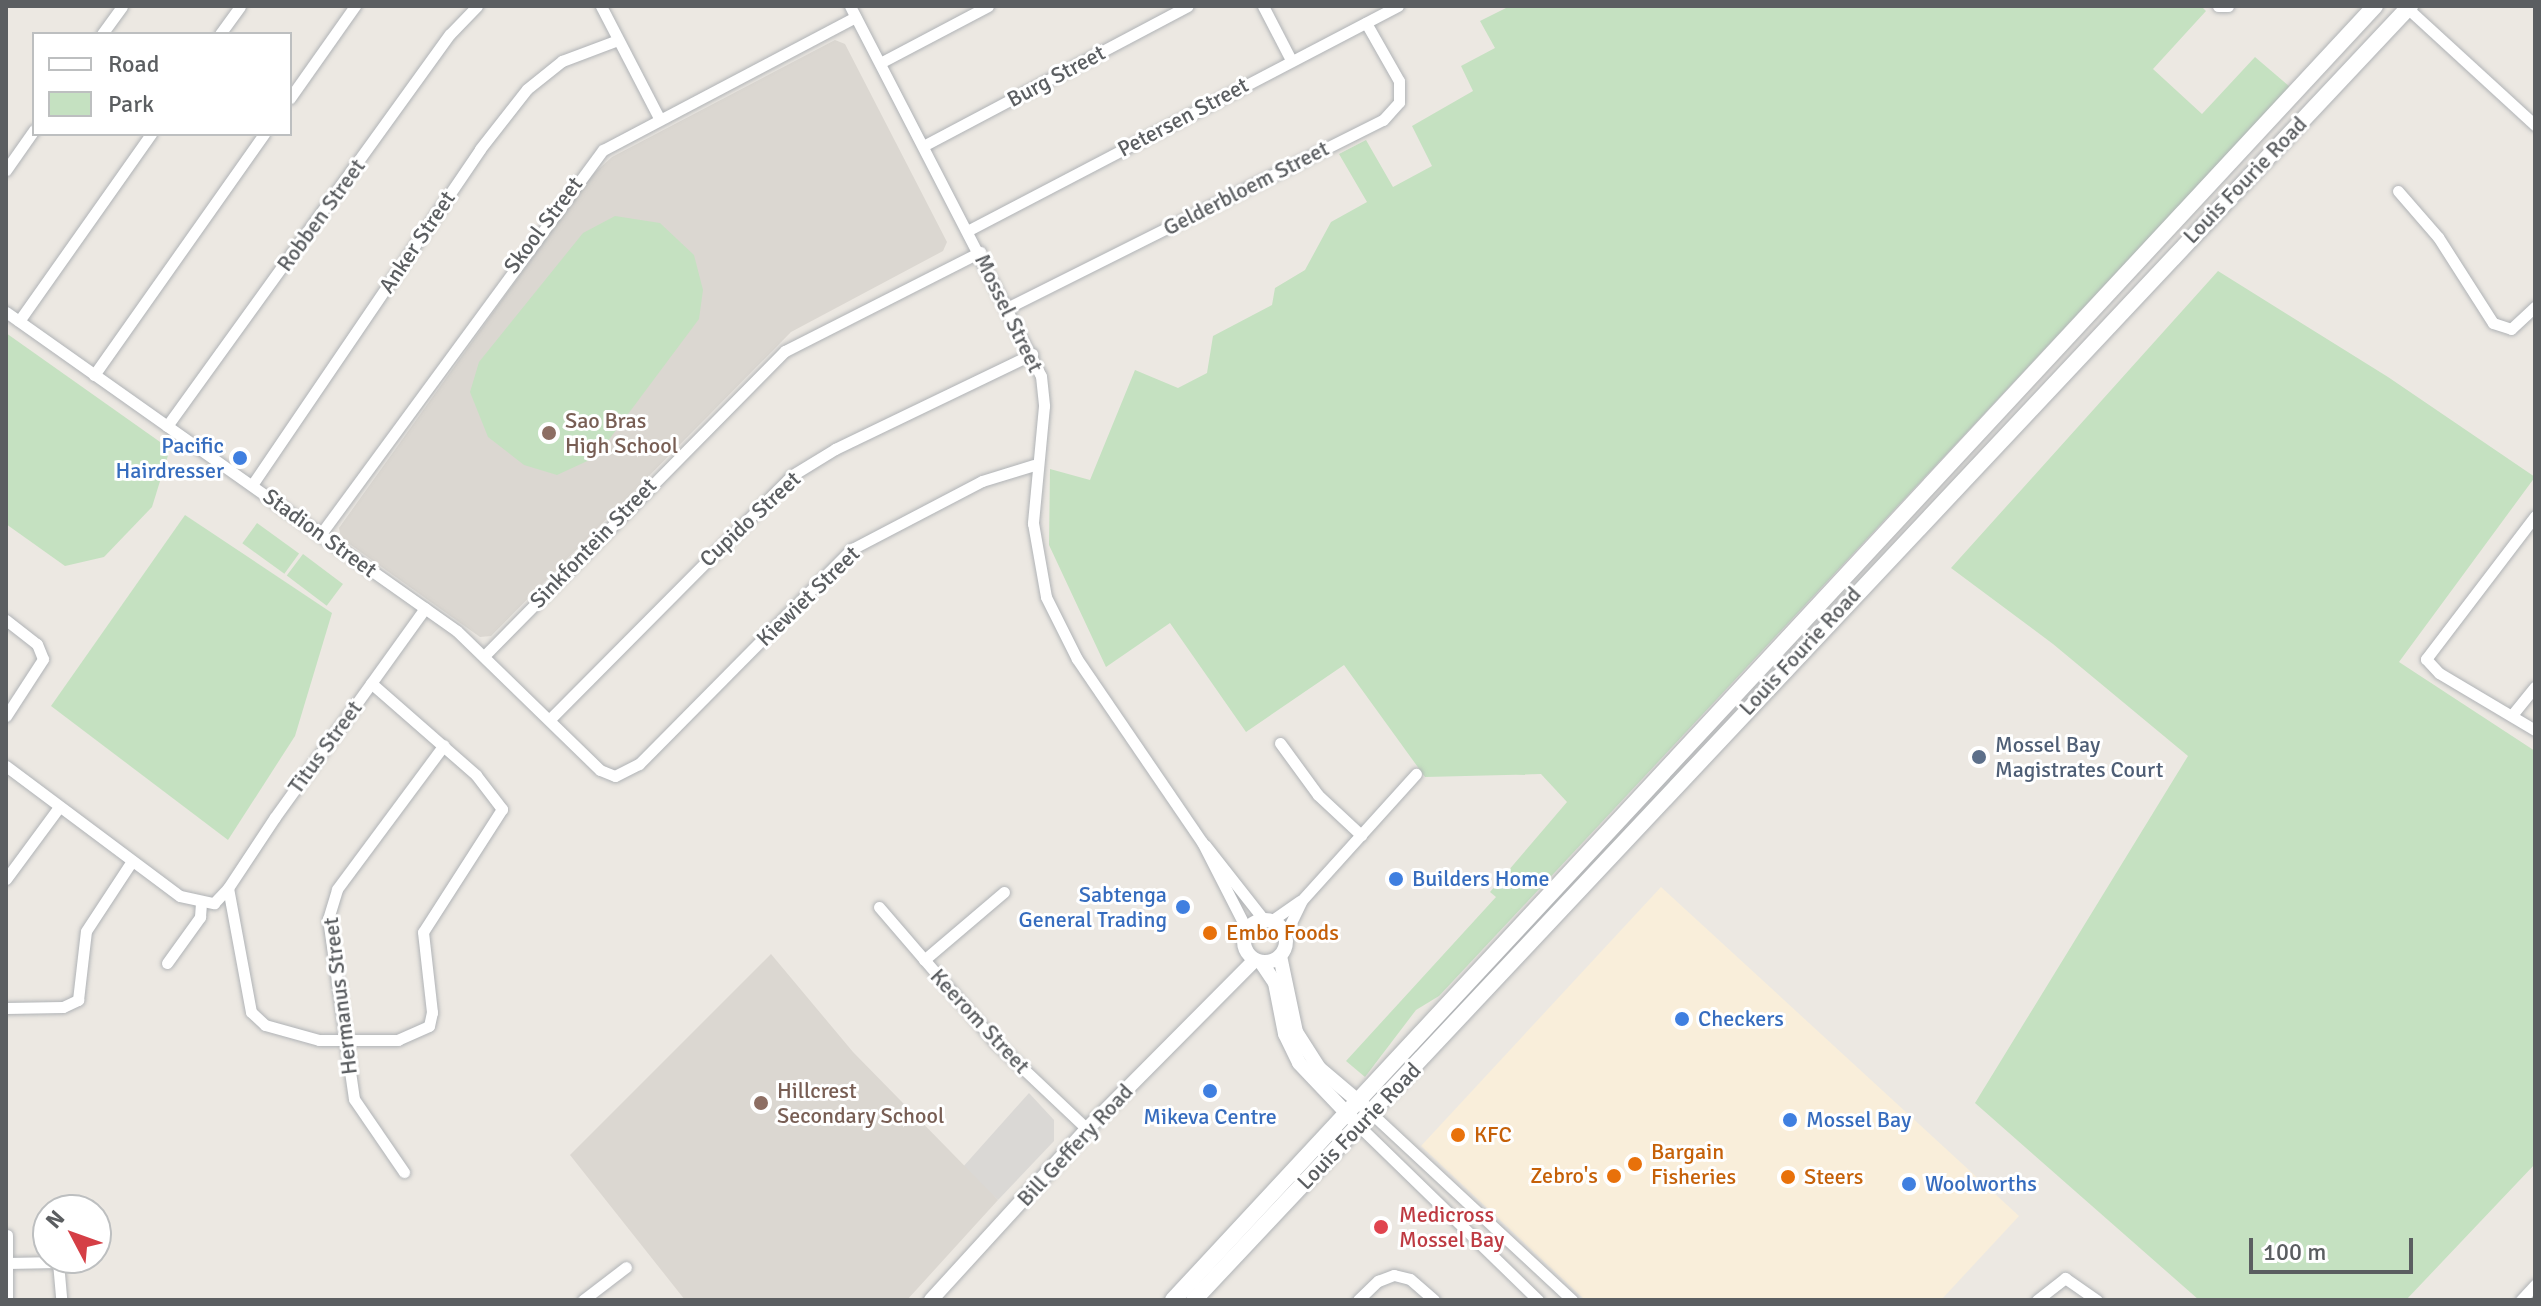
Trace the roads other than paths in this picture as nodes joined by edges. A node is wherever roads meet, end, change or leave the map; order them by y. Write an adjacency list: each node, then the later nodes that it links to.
1 (122, 6): 16 (street)
2 (240, 6): 17 (street)
3 (355, 6): 21 (street)
4 (477, 6): 38 (street, Robben Street)
5 (601, 6): 18 (street)
6 (988, 6): 20 (street)
7 (1187, 6): 27 (street, Burg Street)
8 (1263, 6): 19 (street)
9 (1398, 6): 15 (street, Petersen Street)
10 (2218, 6): 11 (street)
11 (2228, 6)
12 (2375, 6): 76 (main road, Louis Fourie Road)
13 (2407, 7): 23 (street); 78 (main road, Louis Fourie Road)
14 (852, 12): 20 (street, Mossel Street); 22 (street, Skool Street)
15 (1366, 23): 19 (street, Petersen Street); 32 (street, Gelderbloem Street)
16 (103, 32)
17 (221, 32)
18 (618, 40): 22 (street); 40 (street, Anker Street)
19 (1291, 60): 30 (street, Petersen Street)
20 (880, 63): 27 (street, Mossel Street)
21 (292, 95)
22 (658, 116): 42 (street, Skool Street)
23 (2535, 125)
24 (32, 133): 28 (street)
25 (150, 136): 35 (street)
26 (263, 136): 37 (street)
27 (925, 145): 30 (street, Mossel Street)
28 (6, 170)
29 (2398, 191): 33 (street)
30 (969, 230): 31 (street, Mossel Street)
31 (980, 252): 32 (street, Mossel Street); 45 (street, Sinkfontein Street)
32 (1009, 307): 36 (street, Mossel Street)
33 (2535, 307)
34 (6, 312): 35 (street, Stadion Street)
35 (19, 321): 37 (street, Stadion Street)
36 (1032, 354): 39 (street, Mossel Street); 50 (street, Cupido Street)
37 (94, 375): 38 (street, Stadion Street)
38 (167, 426): 40 (street, Stadion Street)
39 (1034, 465): 56 (street, Kiewiet Street); 59 (street, Mossel Street)
40 (252, 485): 42 (street, Stadion Street)
41 (2535, 516): 48 (street)
42 (320, 535): 43 (street, Stadion Street)
43 (425, 608): 45 (street, Stadion Street); 46 (street, Titus Street)
44 (6, 620): 49 (street)
45 (486, 654): 50 (street, Stadion Street)
46 (371, 683): 53 (street); 62 (street, Titus Street)
47 (2535, 687): 48 (street)
48 (2512, 715): 51 (street)
49 (6, 716)
50 (551, 718): 56 (street, Stadion Street)
51 (2535, 730)
52 (1280, 743): 58 (street)
53 (444, 745): 75 (street, Hermanus Street); 75 (street)
54 (6, 766): 57 (street)
55 (1416, 774): 58 (street)
56 (615, 776)
57 (59, 807): 60 (street); 61 (street)
58 (1361, 835): 64 (street)
59 (1202, 842): 67 (street); 68 (street)
60 (132, 861): 65 (street); 74 (street)
61 (6, 879)
62 (228, 888): 65 (street, Titus Street); 75 (street)
63 (1004, 892): 72 (street)
64 (1302, 900): 67 (street); 69 (street)
65 (201, 903): 73 (street)
66 (879, 907): 72 (street, Keerom Street)
67 (1268, 920): 68 (street); 69 (street)
68 (1247, 930): 71 (street)
69 (1285, 935): 70 (street)
70 (1280, 956): 71 (street); 76 (street)
71 (1254, 957): 77 (street); 80 (street, Bill Geffery Road)
72 (924, 960): 80 (street, Keerom Street)
73 (167, 963)
74 (6, 1008)
75 (343, 1042): 81 (street, Hermanus Street)
76 (1356, 1099): 77 (main road, Louis Fourie Road); 78 (street)
77 (1344, 1112): 79 (street); 91 (main road, Louis Fourie Road)
78 (1371, 1113): 79 (main road, Louis Fourie Road); 96 (street)
79 (1359, 1126): 92 (main road, Louis Fourie Road); 95 (street)
80 (1087, 1129): 90 (street, Bill Geffery Road)
81 (404, 1172)
82 (7, 1235): 83 (street)
83 (7, 1263): 87 (street); 88 (street)
84 (626, 1267): 89 (street)
85 (2535, 1285): 86 (street)
86 (2525, 1299)
87 (7, 1300)
88 (61, 1300)
89 (583, 1300)
90 (931, 1300)
91 (1173, 1300)
92 (1194, 1300)
93 (1358, 1300): 94 (street)
94 (1434, 1300)
95 (1538, 1300)
96 (1572, 1300)
97 (2037, 1300): 98 (street)
98 (2097, 1300)

